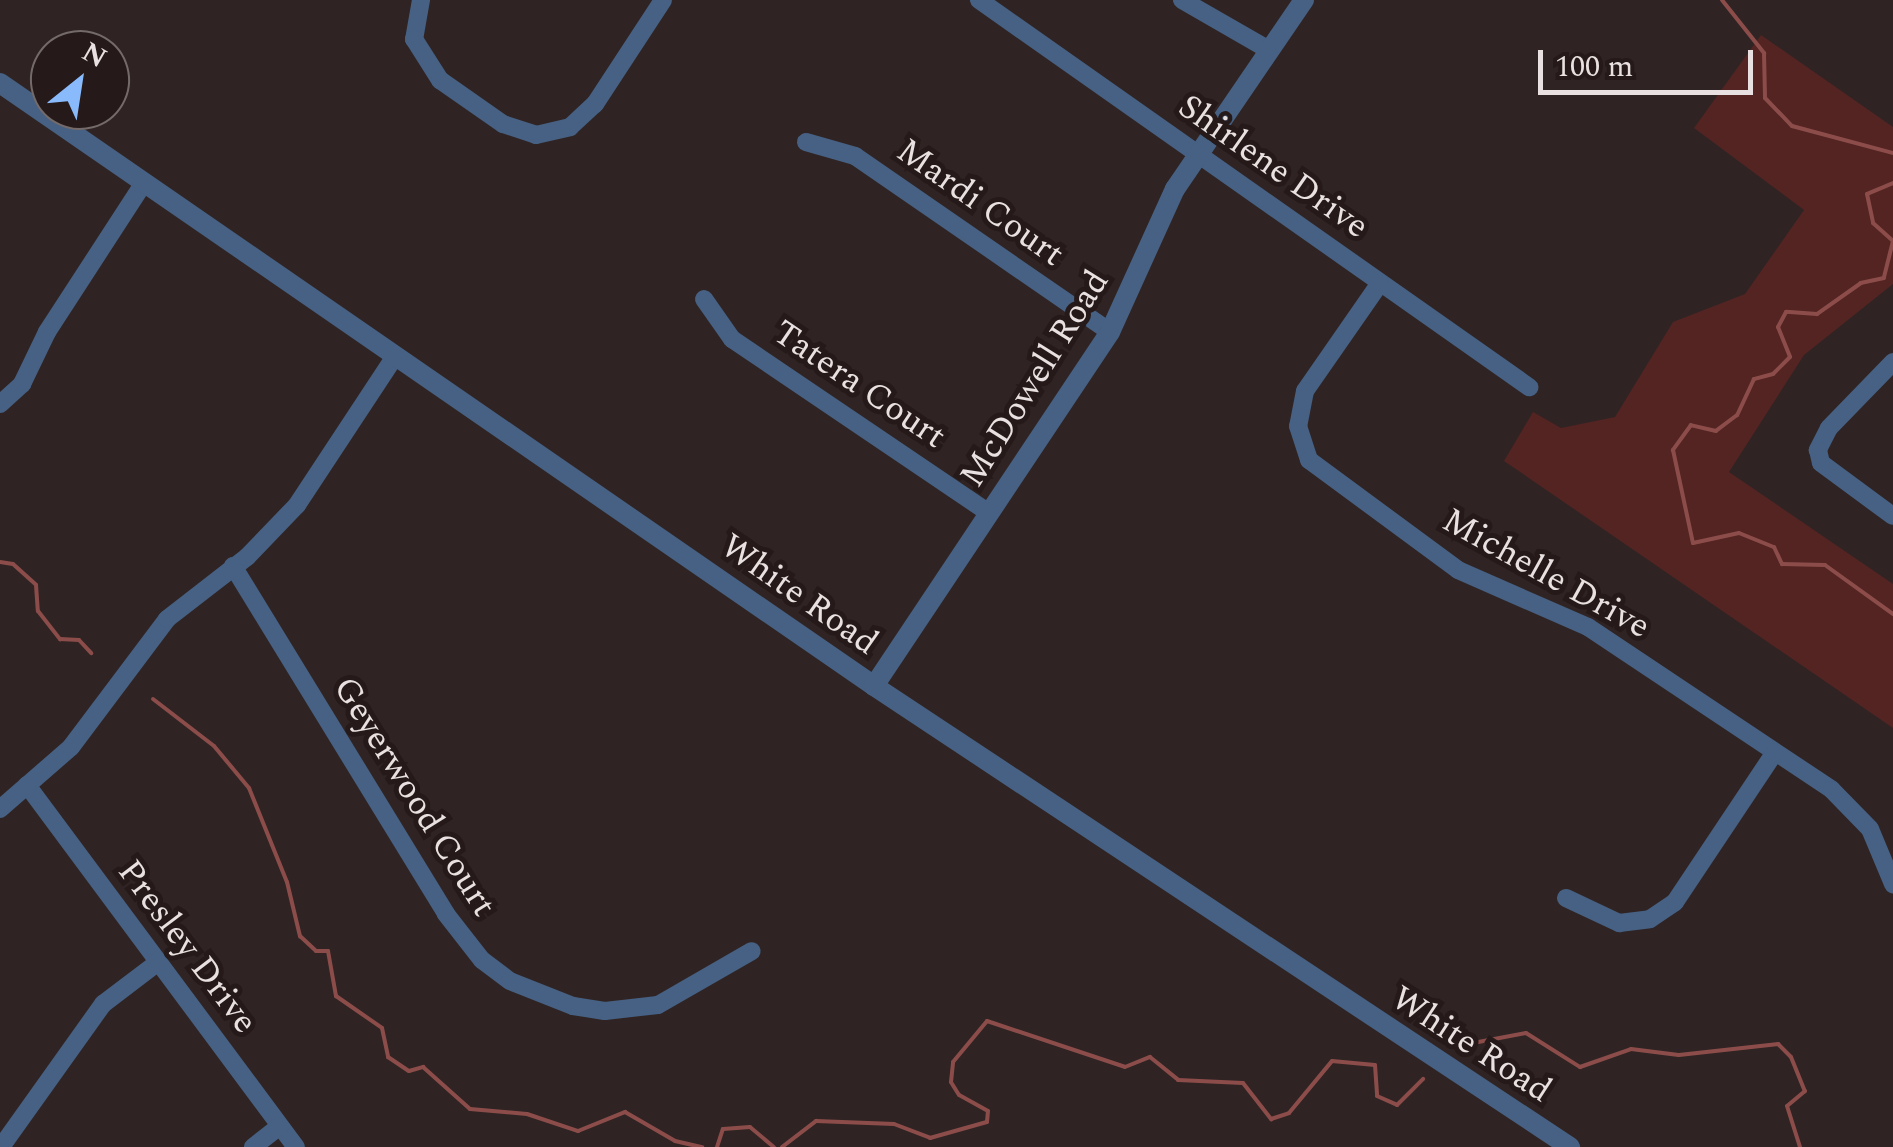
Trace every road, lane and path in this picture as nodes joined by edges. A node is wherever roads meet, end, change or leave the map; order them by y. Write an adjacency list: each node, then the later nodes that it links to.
1 (421, 0): 2 (street)
2 (663, 0)
3 (979, 0): 9 (street, Shirlene Drive)
4 (1182, 0): 6 (street)
5 (1304, 0): 6 (street, McDowell Road)
6 (1269, 50): 9 (street, McDowell Road)
7 (0, 83): 10 (street, White Road)
8 (806, 142): 13 (street, Mardi Court)
9 (1200, 153): 11 (street, Shirlene Drive); 13 (street, McDowell Road)
10 (143, 184): 14 (street, White Road); 17 (street)
11 (1380, 284): 16 (street, Shirlene Drive); 22 (street, Michelle Drive)
12 (704, 299): 18 (street, Tatera Court)
13 (1110, 332): 18 (street, McDowell Road)
14 (394, 358): 20 (street); 21 (street, White Road)
15 (1893, 362): 19 (street)
16 (1529, 387)
17 (0, 404)
18 (989, 513): 21 (street, McDowell Road)
19 (1893, 516)
20 (232, 566): 23 (street); 27 (street, Geyerwood Court)
21 (874, 686): 33 (street, White Road)
22 (1774, 752): 25 (street, Michelle Drive); 26 (street)
23 (27, 785): 24 (street); 28 (street, Presley Drive)
24 (0, 809)
25 (1893, 884)
26 (1566, 898)
27 (752, 951)
28 (157, 962): 29 (street, Presley Drive); 30 (street)
29 (280, 1126): 31 (street); 32 (street, Presley Drive)
30 (1, 1147)
31 (253, 1147)
32 (296, 1147)
33 (1570, 1147)

